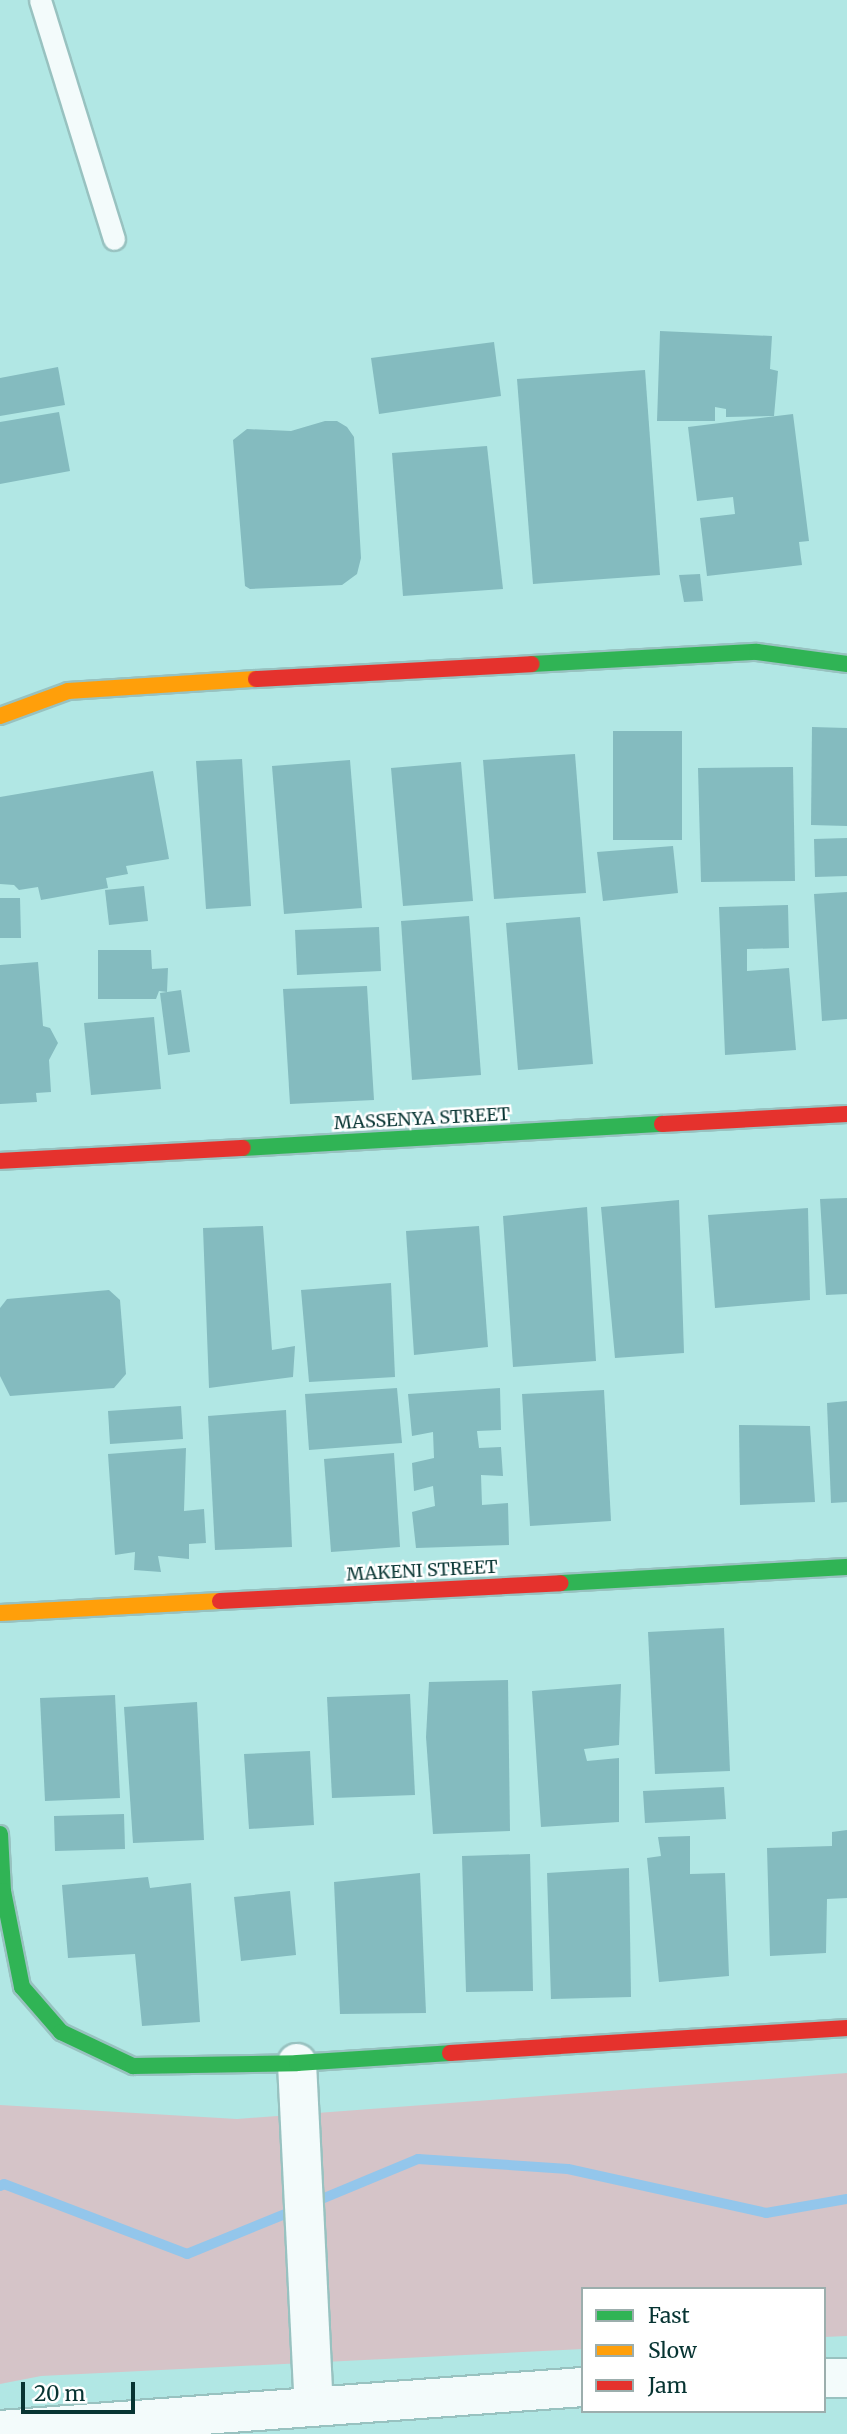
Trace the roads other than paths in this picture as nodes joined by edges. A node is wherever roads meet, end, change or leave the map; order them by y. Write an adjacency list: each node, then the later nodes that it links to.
1 (40, 0): 2 (lane)
2 (114, 239)
3 (847, 664): 4 (street)
4 (0, 716)
5 (847, 1114): 6 (street, MASSENYA STREET)
6 (0, 1161)
7 (847, 1567): 8 (street, MAKENI STREET)
8 (0, 1613)
9 (0, 1834): 11 (street)
10 (847, 2028): 11 (street)
11 (297, 2063): 15 (street)
12 (826, 2378): 13 (street)
13 (847, 2378)
14 (581, 2387): 15 (street)
15 (314, 2406): 16 (street)
16 (0, 2430)

